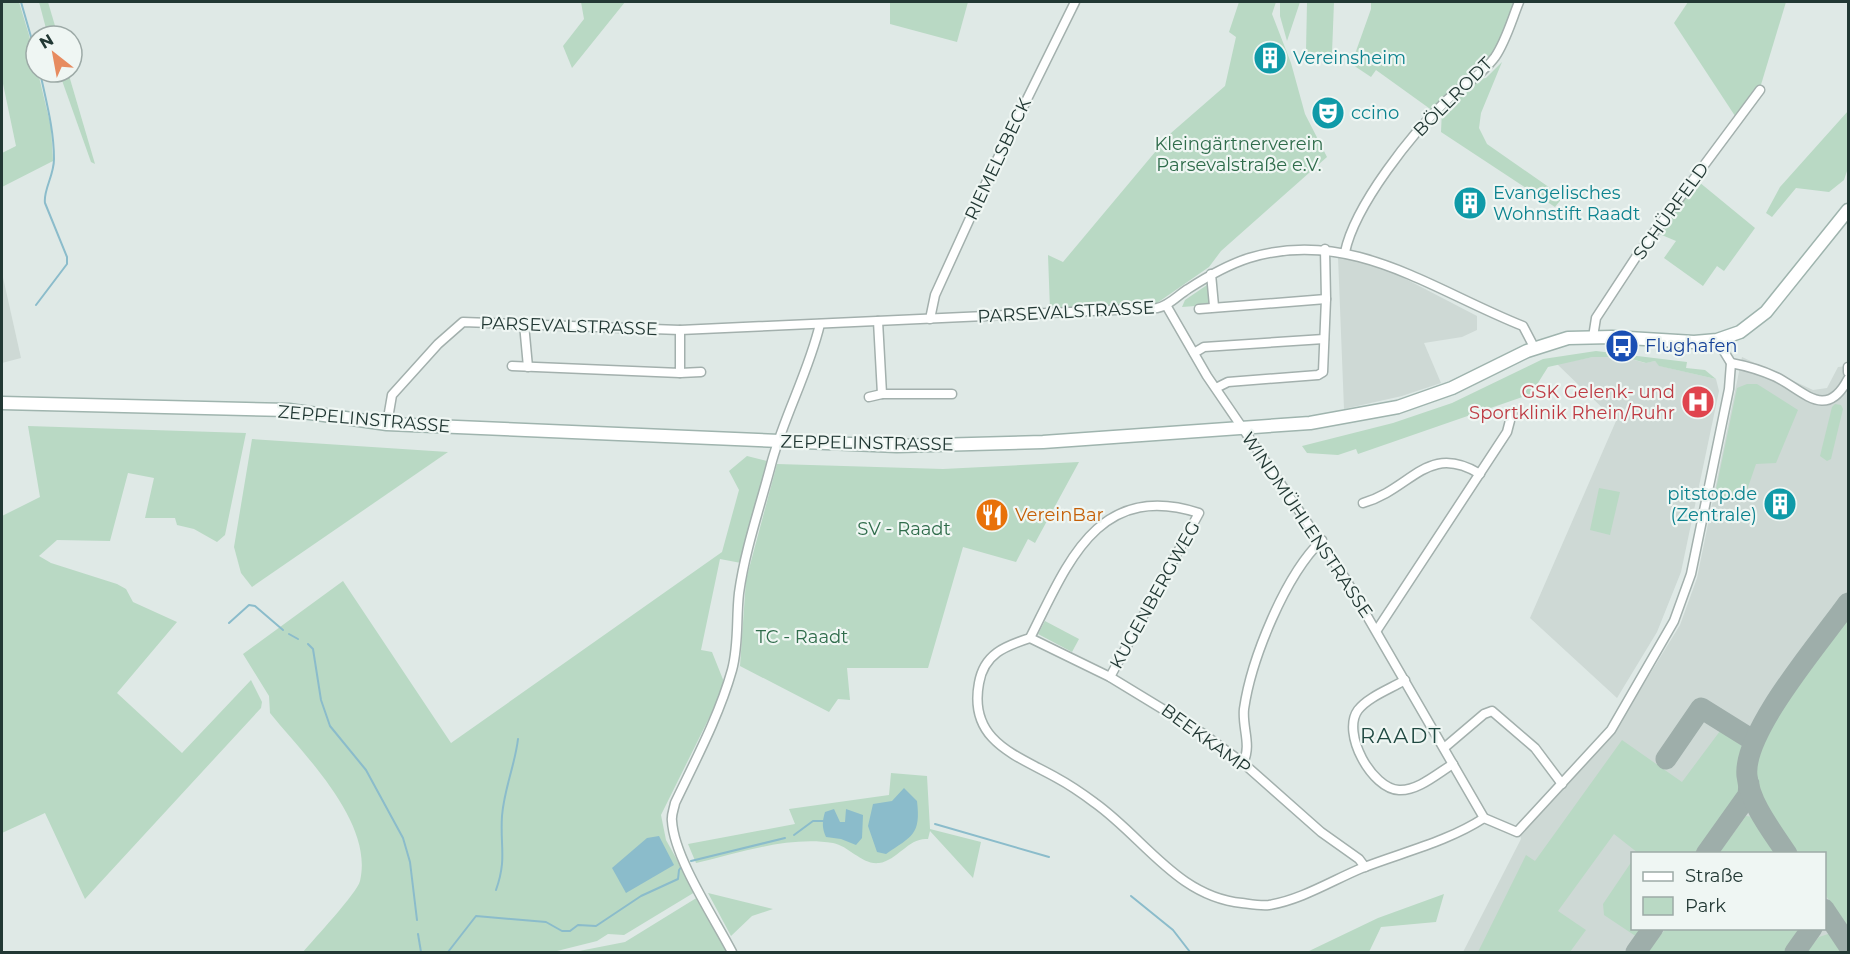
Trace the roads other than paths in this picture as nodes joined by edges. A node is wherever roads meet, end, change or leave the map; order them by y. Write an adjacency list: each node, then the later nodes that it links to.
1 (1075, 2): 12 (street, RIEMELSBECK)
2 (1519, 2): 6 (street, BÖLLRODT)
3 (1760, 90): 17 (street, SCHÜRFELD)
4 (1848, 210): 19 (main road, ZEPPELINSTRASSE)
5 (1324, 249): 6 (street, PARSEVALSTRASSE); 7 (street, PARSEVALSTRASSE); 8 (street)
6 (1345, 252): 20 (street, PARSEVALSTRASSE)
7 (1211, 274): 9 (street, PARSEVALSTRASSE); 10 (street)
8 (1326, 299): 10 (street); 18 (street)
9 (1166, 305): 12 (street, PARSEVALSTRASSE); 21 (street, WINDMÜHLENSTRASSE)
10 (1214, 306): 11 (street)
11 (1199, 309)
12 (930, 319): 13 (street, PARSEVALSTRASSE)
13 (878, 321): 15 (street, PARSEVALSTRASSE); 31 (street)
14 (524, 324): 16 (street, PARSEVALSTRASSE); 24 (street); 36 (street, PARSEVALSTRASSE)
15 (820, 324): 16 (street, PARSEVALSTRASSE); 38 (street)
16 (680, 330): 28 (street)
17 (1593, 337): 19 (main road, ZEPPELINSTRASSE); 20 (main road, ZEPPELINSTRASSE)
18 (1324, 339): 21 (street); 30 (street)
19 (1718, 339): 22 (street)
20 (1534, 348): 37 (main road, ZEPPELINSTRASSE)
21 (1194, 353): 30 (street, WINDMÜHLENSTRASSE)
22 (1731, 363): 29 (street); 49 (street)
23 (512, 366): 24 (street)
24 (528, 367): 28 (street)
25 (1848, 367): 27 (street)
26 (701, 372): 28 (street)
27 (1848, 372)
28 (680, 373)
29 (1848, 379)
30 (1216, 388): 37 (street, WINDMÜHLENSTRASSE)
31 (882, 394): 32 (street); 33 (street)
32 (951, 394)
33 (869, 397)
34 (2, 403): 36 (main road, ZEPPELINSTRASSE)
35 (1512, 413): 39 (street)
36 (387, 424): 38 (main road, ZEPPELINSTRASSE)
37 (1242, 428): 38 (main road, ZEPPELINSTRASSE); 41 (street, WINDMÜHLENSTRASSE)
38 (778, 442): 52 (street)
39 (1480, 474): 40 (street); 42 (street)
40 (1363, 503)
41 (1322, 540): 42 (street, WINDMÜHLENSTRASSE); 47 (street)
42 (1377, 630): 45 (street, WINDMÜHLENSTRASSE)
43 (1030, 638): 44 (street, BEEKKAMP); 44 (street, KUGENBERGWEG); 51 (street)
44 (1110, 677): 47 (street, BEEKKAMP)
45 (1404, 680): 46 (street, WINDMÜHLENSTRASSE); 48 (street)
46 (1444, 748): 48 (street, WINDMÜHLENSTRASSE); 49 (street)
47 (1243, 763): 51 (street, BEEKKAMP)
48 (1453, 764): 50 (street, WINDMÜHLENSTRASSE)
49 (1562, 784): 50 (street)
50 (1484, 818): 51 (street)
51 (1365, 867)
52 (732, 952)

